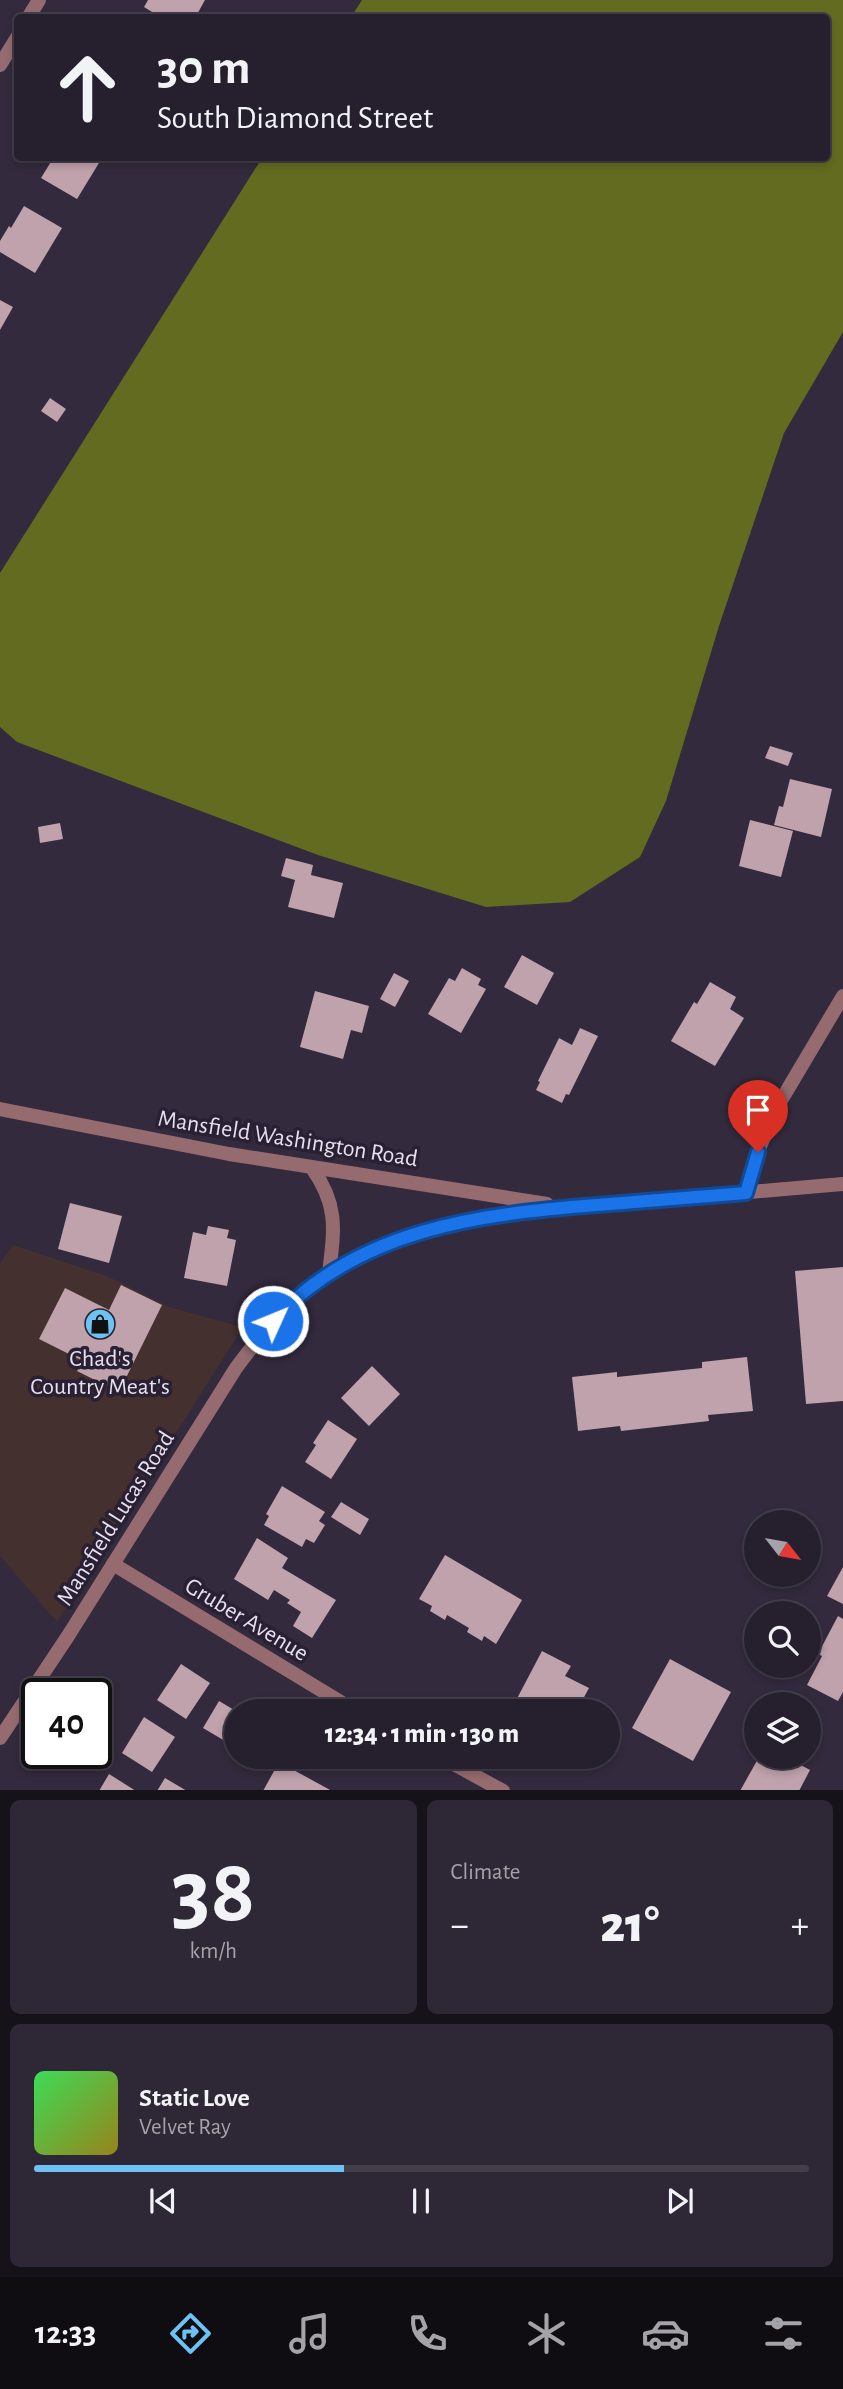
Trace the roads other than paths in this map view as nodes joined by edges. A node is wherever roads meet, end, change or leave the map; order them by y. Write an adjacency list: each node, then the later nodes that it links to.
1 (14, 42): 2 (street)
2 (0, 65)
3 (843, 996): 7 (street)
4 (0, 1109): 5 (street, Mansfield Washington Road)
5 (312, 1168): 8 (street, Mansfield Washington Road); 9 (street)
6 (843, 1184): 7 (street)
7 (746, 1193): 8 (street)
8 (569, 1207): 9 (street, Mansfield Lucas Road)
9 (329, 1274): 10 (street, Mansfield Lucas Road)
10 (113, 1564): 11 (street, Gruber Avenue); 12 (street, Mansfield Lucas Road)
11 (336, 1699)
12 (0, 1738)
13 (464, 1769): 14 (street)
14 (503, 1790)

